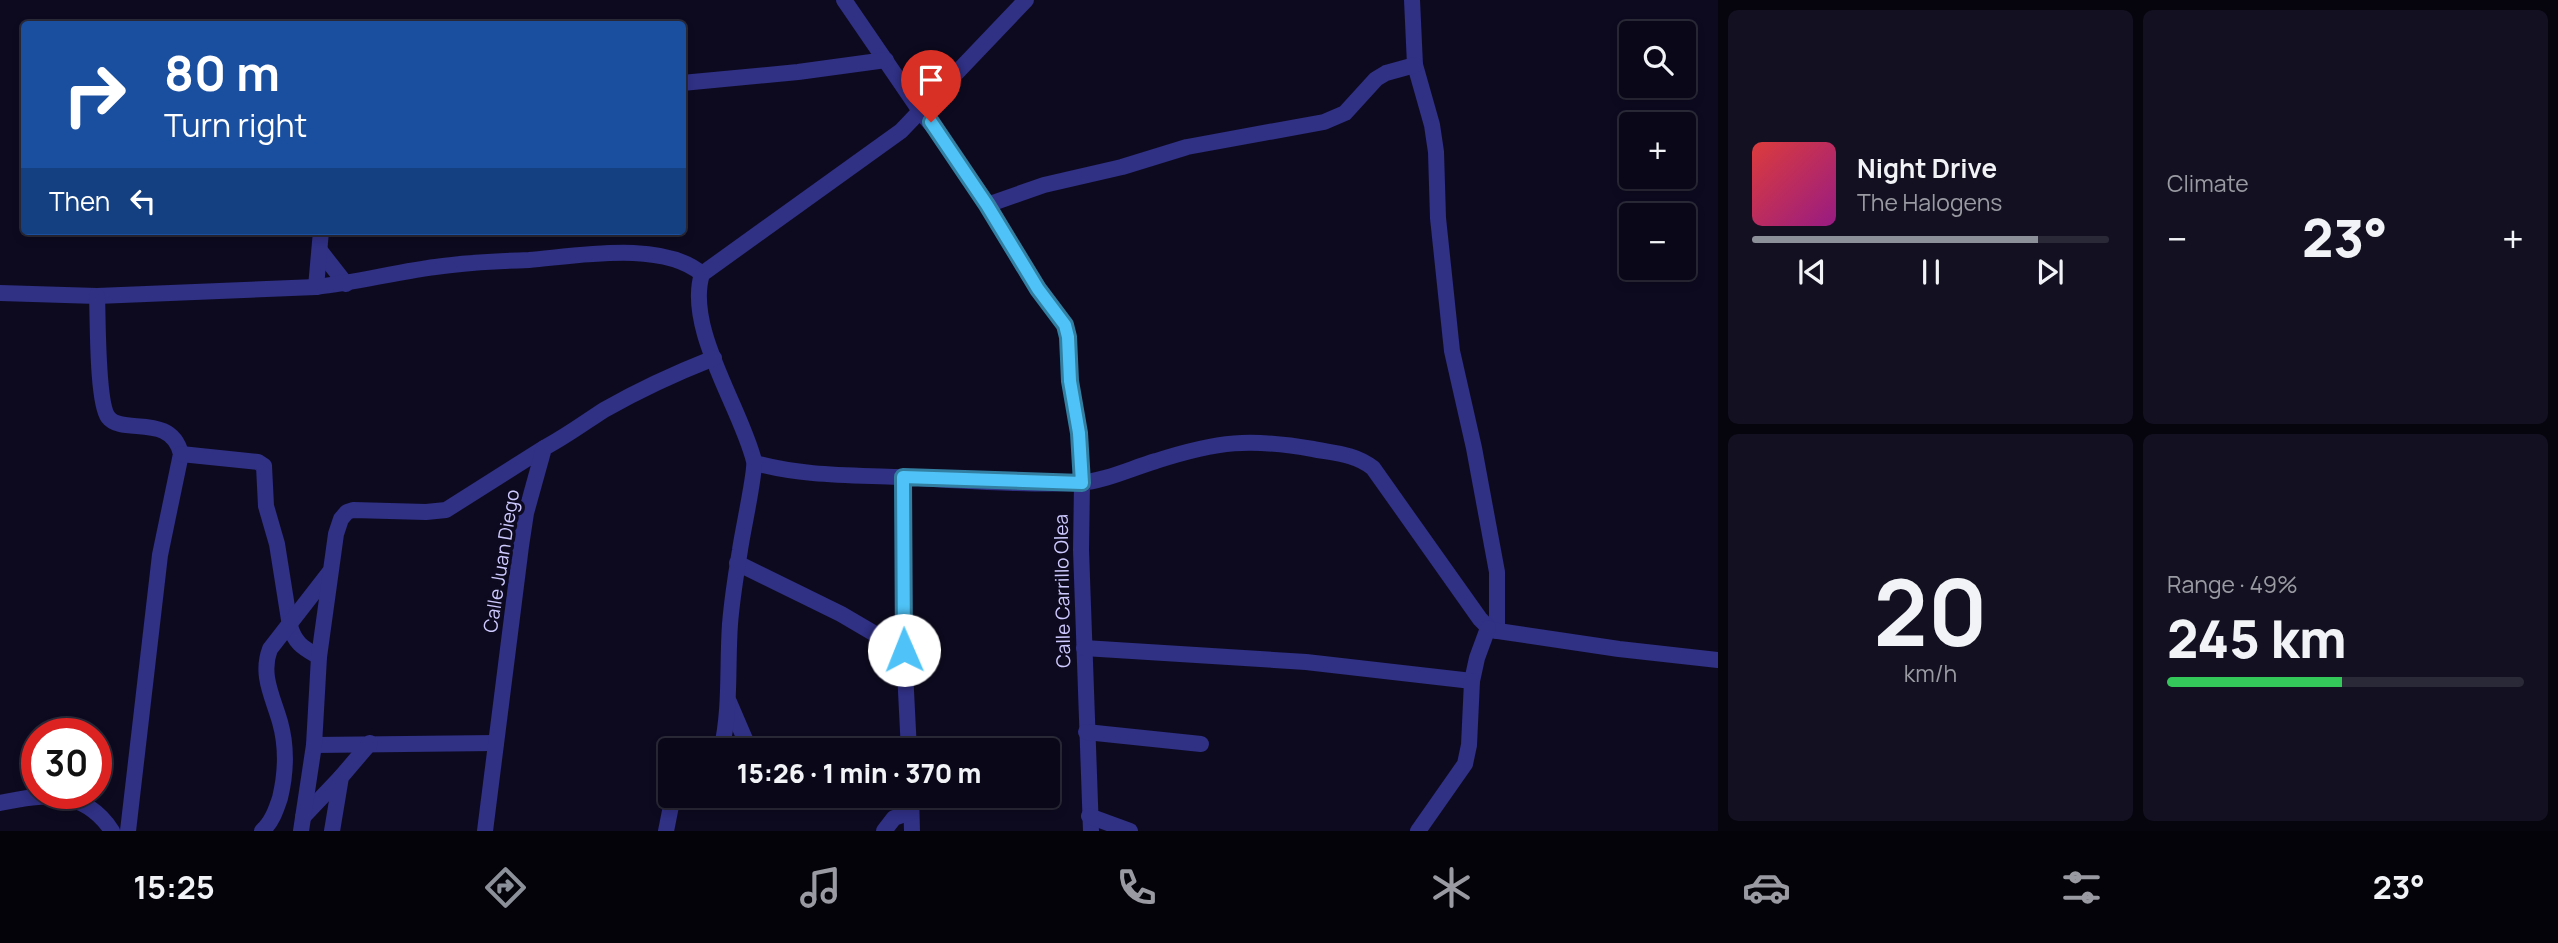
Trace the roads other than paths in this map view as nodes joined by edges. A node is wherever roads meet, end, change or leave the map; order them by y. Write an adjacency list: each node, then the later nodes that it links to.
1 (844, 0): 4 (street, Calle Carrillo Olea)
2 (1026, 0): 7 (street)
3 (1412, 0): 5 (street)
4 (886, 60): 6 (street); 7 (street, Calle Carrillo Olea)
5 (1415, 65): 8 (street); 25 (street)
6 (686, 83)
7 (920, 111): 8 (street, Calle Carrillo Olea); 11 (street)
8 (987, 205): 21 (street, Calle Carrillo Olea)
9 (321, 235): 10 (street)
10 (321, 252): 12 (street); 13 (street)
11 (702, 274): 12 (street); 16 (street)
12 (346, 284): 13 (street)
13 (316, 287): 15 (street)
14 (0, 293): 15 (street)
15 (97, 296): 18 (street)
16 (714, 358): 17 (street); 19 (street)
17 (544, 448): 23 (street); 37 (street, Calle Juan Diego)
18 (181, 454): 24 (street); 48 (street)
19 (755, 463): 20 (street); 22 (street)
20 (903, 477): 21 (street); 27 (street)
21 (1082, 483): 25 (street); 26 (street, Calle Carrillo Olea)
22 (737, 563): 27 (street); 31 (street)
23 (330, 572): 24 (street); 28 (street)
24 (290, 626): 28 (street); 49 (street)
25 (1493, 630): 29 (street); 30 (street)
26 (1084, 648): 30 (street); 32 (street, Calle Carrillo Olea)
27 (904, 650): 35 (street)
28 (319, 657): 39 (street)
29 (1718, 660)
30 (1472, 681): 56 (street)
31 (727, 698): 33 (street); 34 (street)
32 (1086, 732): 38 (street); 45 (street, Calle Carrillo Olea)
33 (722, 738)
34 (744, 738)
35 (908, 738)
36 (370, 743): 37 (street); 39 (street); 40 (street)
37 (496, 743): 51 (street, Calle Juan Diego)
38 (1201, 744)
39 (314, 745): 46 (street)
40 (341, 777): 46 (street); 50 (street)
41 (0, 803): 47 (street)
42 (671, 808): 52 (street)
43 (906, 808): 53 (street)
44 (911, 808): 54 (street)
45 (1090, 823): 55 (street)
46 (302, 824)
47 (112, 831)
48 (128, 831)
49 (262, 831)
50 (332, 831)
51 (485, 831)
52 (666, 831)
53 (884, 831)
54 (912, 831)
55 (1129, 831)
56 (1418, 831)

